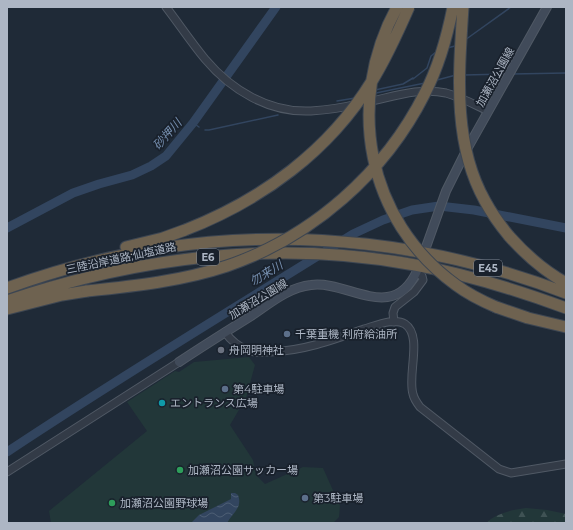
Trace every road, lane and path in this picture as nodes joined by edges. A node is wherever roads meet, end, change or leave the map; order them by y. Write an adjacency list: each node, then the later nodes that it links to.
1 (166, 7): 7 (street)
2 (396, 7): 19 (highway, bridge)
3 (409, 7): 12 (highway, bridge)
4 (453, 7): 17 (highway, bridge)
5 (463, 7): 11 (highway, bridge)
6 (547, 7): 7 (main road, 加瀬沼公園線)
7 (488, 111): 8 (main road, 加瀬沼公園線)
8 (426, 247)
9 (408, 250): 13 (highway, 三陸沿岸道路;仙塩道路 / E6, bridge); 14 (highway, 三陸沿岸道路;仙塩道路 / E45)
10 (416, 269): 15 (highway, 三陸沿岸道路;仙塩道路 / E6, bridge); 16 (highway, 三陸沿岸道路;仙塩道路 / E45); 18 (street); 20 (main road, 加瀬沼公園線)
11 (566, 283)
12 (7, 285)
13 (7, 288)
14 (566, 293)
15 (7, 301)
16 (566, 308)
17 (7, 309)
18 (394, 322): 20 (street); 22 (street)
19 (566, 327)
20 (225, 332): 21 (main road, 加瀬沼公園線)
21 (179, 362): 23 (street)
22 (566, 464)
23 (7, 472)

